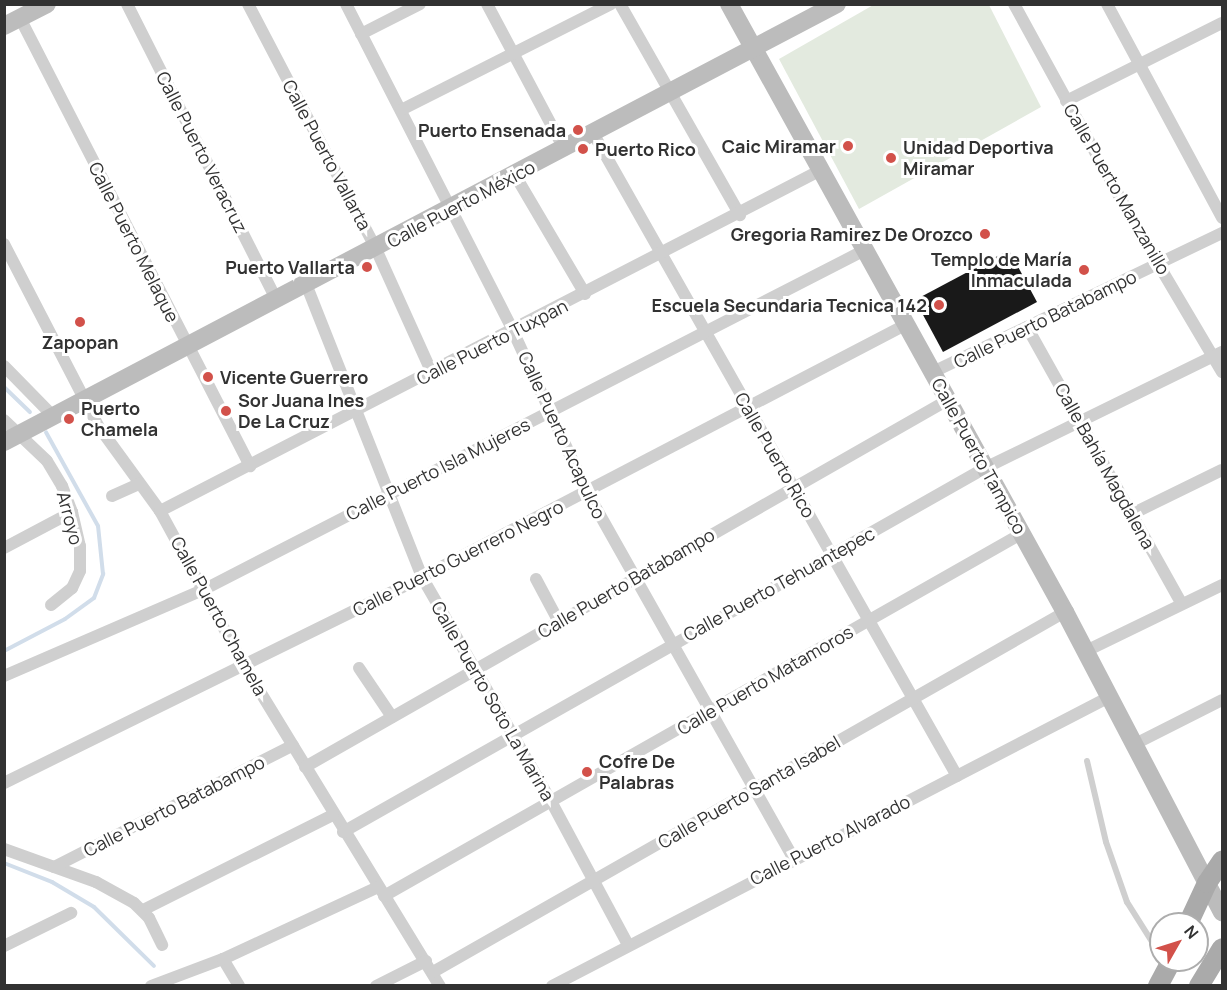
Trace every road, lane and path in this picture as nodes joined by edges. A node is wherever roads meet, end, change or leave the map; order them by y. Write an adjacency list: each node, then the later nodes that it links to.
1 (47, 4): 14 (street)
2 (127, 4): 38 (street, Calle Puerto Veracruz)
3 (248, 4): 32 (street, Calle Puerto Vallarta)
4 (346, 4): 16 (street, Calle Puerto Acapulco)
5 (420, 4): 16 (street)
6 (487, 4): 18 (street)
7 (611, 4): 18 (street)
8 (620, 4): 20 (street)
9 (729, 4): 17 (street, Calle Puerto Tampico)
10 (837, 4): 13 (street, Calle Puerto México)
11 (1014, 4): 21 (street, Calle Puerto Manzanillo)
12 (1107, 4): 19 (street)
13 (816, 9): 17 (street, Calle Puerto México)
14 (12, 22): 43 (street, Calle Puerto Melaque)
15 (1222, 23): 19 (street)
16 (361, 34): 22 (street, Calle Puerto Acapulco)
17 (753, 49): 20 (street, Calle Puerto México); 25 (street, Calle Puerto Tampico)
18 (512, 52): 22 (street); 24 (street)
19 (1139, 65): 21 (street); 29 (street)
20 (670, 94): 23 (street, Calle Puerto México); 28 (street)
21 (1066, 100): 35 (street, Calle Puerto Manzanillo)
22 (400, 110): 27 (street, Calle Puerto Acapulco)
23 (593, 133): 24 (street, Calle Puerto México); 34 (street, Calle Puerto Rico)
24 (564, 149): 26 (street, Calle Puerto México)
25 (821, 170): 28 (street, Calle Puerto Tuxpan); 33 (street, Calle Puerto Tampico)
26 (515, 175): 27 (street, Calle Puerto México); 37 (street)
27 (450, 209): 32 (street, Calle Puerto México); 41 (street, Calle Puerto Acapulco)
28 (740, 215): 34 (street, Calle Puerto Tuxpan)
29 (1222, 218)
30 (1222, 233): 35 (street, Calle Puerto Batabampo)
31 (4, 244): 50 (street, Calle Puerto Chamela)
32 (376, 249): 36 (street, Calle Puerto México); 48 (street, Calle Puerto Vallarta)
33 (865, 250): 39 (street, Calle Puerto Tampico); 42 (street, Calle Puerto Isla Mujeres)
34 (661, 254): 37 (street, Calle Puerto Tuxpan); 42 (street, Calle Puerto Rico)
35 (1158, 264): 40 (street, Calle Puerto Batabampo); 44 (street, Calle Puerto Manzanillo)
36 (306, 284): 38 (street, Calle Puerto México); 52 (street, Calle Puerto Soto La Marina)
37 (585, 294): 41 (street, Calle Puerto Tuxpan)
38 (276, 299): 43 (street, Calle Puerto México)
39 (907, 324): 46 (street, Calle Puerto Tampico); 51 (street, Calle Puerto Guerrero Negro)
40 (1028, 327): 46 (street, Calle Puerto Batabampo); 56 (street, Calle Bahía Magdalena)
41 (513, 331): 48 (street, Calle Puerto Tuxpan); 53 (street, Calle Puerto Acapulco)
42 (705, 333): 51 (street, Calle Puerto Rico); 53 (street, Calle Puerto Isla Mujeres)
43 (187, 346): 50 (street, Calle Puerto México); 58 (street, Calle Puerto Melaque)
44 (1218, 354): 47 (street, Calle Puerto Manzanillo); 56 (street, Calle Puerto Tehuantepec)
45 (4, 366): 54 (street)
46 (933, 372): 49 (street, Calle Puerto Tampico)
47 (1222, 372)
48 (432, 373): 52 (street, Calle Puerto Tuxpan)
49 (948, 400): 59 (street, Calle Puerto Tampico); 62 (street, Calle Puerto Batabampo)
50 (84, 401): 54 (street, Calle Puerto México); 61 (street, Calle Puerto Chamela)
51 (748, 407): 62 (street, Calle Puerto Rico); 63 (street, Calle Puerto Guerrero Negro)
52 (355, 411): 58 (street, Calle Puerto Tuxpan); 64 (street, Calle Puerto Soto La Marina)
53 (550, 411): 63 (street, Calle Puerto Acapulco); 64 (street, Calle Puerto Isla Mujeres)
54 (53, 416): 57 (street, Calle Puerto México)
55 (4, 420): 57 (street, Arroyo)
56 (1080, 421): 59 (street, Calle Puerto Tehuantepec); 68 (street, Calle Bahía Magdalena)
57 (12, 438): 67 (street, Arroyo)
58 (250, 466): 66 (street, Calle Puerto Tuxpan)
59 (985, 468): 69 (street, Calle Puerto Tampico); 71 (street, Calle Puerto Tehuantepec)
60 (1222, 470): 68 (street)
61 (139, 484): 65 (street); 66 (street, Calle Puerto Chamela)
62 (793, 487): 71 (street, Calle Puerto Rico); 74 (street, Calle Puerto Batabampo)
63 (587, 492): 72 (street, Calle Puerto Guerrero Negro); 74 (street, Calle Puerto Acapulco)
64 (387, 495): 72 (street, Calle Puerto Soto La Marina); 76 (street, Calle Puerto Isla Mujeres)
65 (112, 496)
66 (160, 511): 76 (street, Calle Puerto Chamela)
67 (72, 512): 70 (street); 78 (street, Arroyo)
68 (1132, 514): 77 (street, Calle Bahía Magdalena)
69 (1021, 534): 79 (street, Calle Puerto Tampico); 80 (street, Calle Puerto Matamoros)
70 (4, 548)
71 (831, 554): 80 (street, Calle Puerto Rico); 82 (street, Calle Puerto Tehuantepec)
72 (422, 577): 84 (street, Calle Puerto Guerrero Negro); 86 (street, Calle Puerto Soto La Marina)
73 (536, 579): 81 (street)
74 (634, 579): 81 (street, Calle Puerto Batabampo); 82 (street, Calle Puerto Acapulco)
75 (1222, 585): 77 (street)
76 (205, 589): 84 (street, Calle Puerto Chamela); 87 (street, Calle Puerto Isla Mujeres)
77 (1182, 604): 83 (street)
78 (51, 605)
79 (1065, 612): 83 (street, Calle Puerto Tampico); 89 (street, Calle Puerto Santa Isabel)
80 (868, 621): 89 (street, Calle Puerto Rico); 91 (street, Calle Puerto Matamoros)
81 (559, 622): 86 (street, Calle Puerto Batabampo)
82 (672, 644): 91 (street, Calle Puerto Acapulco); 93 (street, Calle Puerto Tehuantepec)
83 (1086, 651): 88 (street, Calle Puerto Tampico)
84 (245, 667): 95 (street, Calle Puerto Chamela); 99 (street, Calle Puerto Guerrero Negro)
85 (359, 668): 92 (street)
86 (475, 671): 92 (street, Calle Puerto Batabampo); 93 (street, Calle Puerto Soto La Marina)
87 (4, 676)
88 (1109, 697): 94 (street, Calle Puerto Tampico); 98 (street, Calle Puerto Alvarado)
89 (911, 698): 98 (street, Calle Puerto Rico); 100 (street, Calle Puerto Santa Isabel)
90 (1222, 700): 94 (street)
91 (709, 712): 100 (street, Calle Puerto Acapulco); 101 (street, Calle Puerto Matamoros)
92 (392, 717): 97 (street, Calle Puerto Batabampo)
93 (513, 736): 101 (street, Calle Puerto Soto La Marina); 103 (street, Calle Puerto Tehuantepec)
94 (1135, 744): 109 (street, Calle Puerto Tampico)
95 (293, 745): 97 (street, Calle Puerto Chamela); 107 (street, Calle Puerto Batabampo)
96 (1087, 760): 115 (lane)
97 (305, 767): 102 (street, Calle Puerto Chamela)
98 (957, 776): 105 (street, Calle Puerto Alvarado)
99 (4, 783)
100 (753, 790): 105 (street, Calle Puerto Acapulco); 108 (street, Calle Puerto Santa Isabel)
101 (552, 803): 108 (street, Calle Puerto Soto La Marina); 110 (street, Calle Puerto Matamoros)
102 (333, 815): 103 (street, Calle Puerto Chamela); 111 (street)
103 (343, 832): 110 (street, Calle Puerto Chamela)
104 (4, 849): 107 (street)
105 (793, 857): 117 (street, Calle Puerto Alvarado)
106 (1222, 861): 109 (main road)
107 (54, 867): 111 (street)
108 (595, 881): 117 (street, Calle Puerto Soto La Marina); 122 (street, Calle Puerto Santa Isabel)
109 (1207, 883): 112 (main road); 113 (street, Calle Puerto Tampico)
110 (381, 892): 120 (street, Calle Puerto Matamoros); 121 (street, Calle Puerto Chamela)
111 (143, 910): 116 (street)
112 (1194, 912)
113 (1222, 912)
114 (71, 913): 118 (street)
115 (1149, 935)
116 (162, 945)
117 (628, 945): 127 (street, Calle Puerto Alvarado)
118 (4, 946)
119 (1222, 948): 128 (main road)
120 (223, 959): 123 (street, Calle Puerto Matamoros); 124 (street)
121 (426, 961): 122 (street, Calle Puerto Chamela); 125 (street)
122 (433, 972): 126 (street, Calle Puerto Chamela)
123 (151, 986)
124 (239, 986)
125 (376, 986)
126 (440, 986)
127 (552, 986)
128 (1199, 986)

